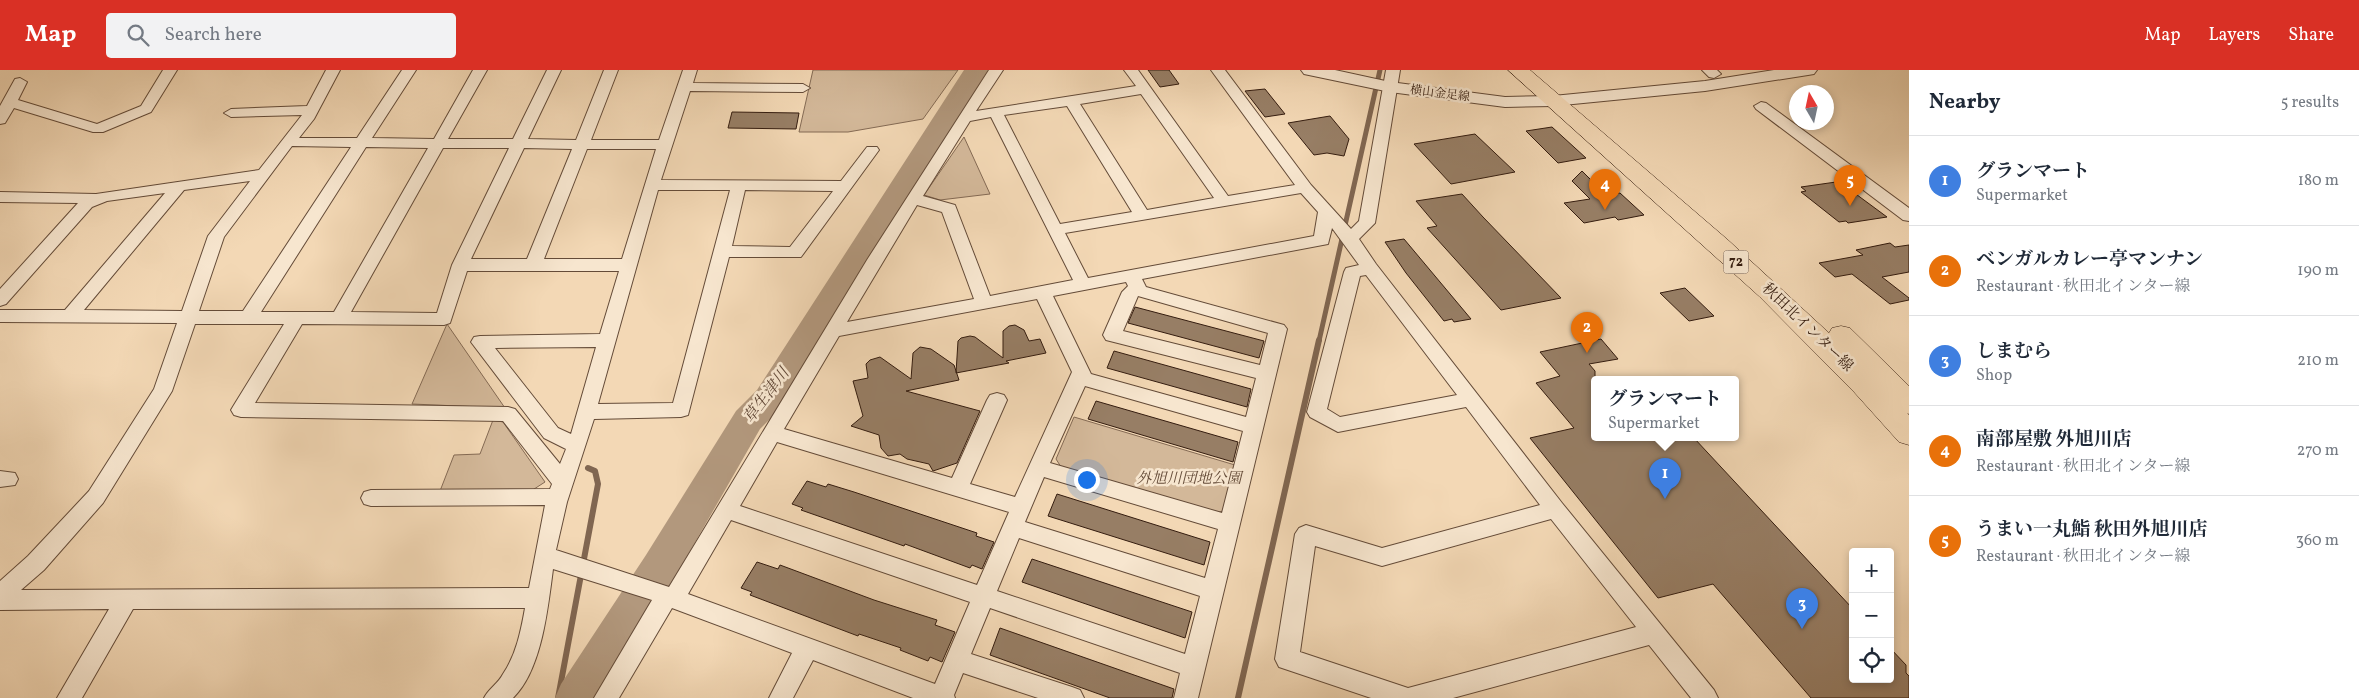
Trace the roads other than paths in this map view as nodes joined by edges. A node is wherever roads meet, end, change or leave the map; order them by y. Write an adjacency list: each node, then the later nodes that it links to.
1 (170, 70): 24 (street)
2 (333, 70): 26 (street)
3 (409, 70): 32 (street)
4 (480, 70): 33 (street)
5 (554, 70): 34 (street)
6 (611, 70): 35 (street)
7 (690, 70): 19 (street)
8 (996, 70): 29 (street)
9 (1132, 70): 21 (street)
10 (1218, 70): 43 (street)
11 (1310, 70): 17 (street, 横山金足線)
12 (1518, 70): 22 (main road, 秋田北インター線 / 72)
13 (1538, 70): 22 (main road, 秋田北インター線 / 72)
14 (1735, 70): 16 (street, 横山金足線)
15 (1808, 70): 22 (street, 横山金足線)
16 (1711, 72): 22 (street, 横山金足線)
17 (1390, 81): 22 (street, 横山金足線); 52 (street)
18 (20, 82): 24 (street)
19 (685, 87): 20 (street); 36 (street)
20 (803, 88)
21 (1146, 89): 23 (street); 46 (street)
22 (1562, 100): 75 (main road, 秋田北インター線 / 72); 79 (main road, 秋田北インター線 / 72)
23 (1071, 101): 28 (street); 48 (street)
24 (10, 102): 30 (street)
25 (1761, 106): 50 (street)
26 (312, 110): 27 (street); 31 (street)
27 (231, 113)
28 (996, 113): 29 (street); 51 (street)
29 (965, 117): 45 (street)
30 (0, 120)
31 (288, 142): 32 (street); 38 (street)
32 (361, 142): 33 (street); 67 (street)
33 (438, 143): 34 (street); 66 (street)
34 (518, 144): 35 (street); 55 (street)
35 (581, 144): 36 (street); 54 (street)
36 (666, 145): 39 (street)
37 (872, 150): 42 (street)
38 (263, 174): 41 (street); 65 (street)
39 (652, 185): 40 (street); 56 (street)
40 (739, 185): 42 (street); 53 (street)
41 (179, 186): 47 (street); 64 (street)
42 (843, 186): 53 (street)
43 (1305, 188): 46 (street); 49 (street)
44 (0, 197): 47 (street)
45 (914, 199): 62 (street); 69 (street)
46 (1224, 201): 48 (street)
47 (85, 204): 61 (street)
48 (1142, 215): 51 (street)
49 (1331, 216): 52 (street); 58 (street)
50 (1909, 216)
51 (1055, 230): 59 (street)
52 (1350, 238): 57 (street)
53 (722, 251): 76 (street)
54 (534, 264): 55 (street); 56 (street)
55 (460, 265): 66 (street)
56 (628, 265): 70 (street)
57 (1370, 268): 73 (street); 73 (street)
58 (1135, 281): 59 (street); 71 (street); 71 (street)
59 (1083, 284): 60 (street)
60 (1042, 292): 62 (street); 72 (street)
61 (0, 300)
62 (984, 302): 69 (street)
63 (0, 316): 64 (street)
64 (69, 317): 65 (street)
65 (187, 318): 67 (street); 93 (street)
66 (339, 318): 68 (street)
67 (247, 319): 68 (street)
68 (296, 319): 83 (street)
69 (832, 331): 78 (street)
70 (607, 340): 76 (street); 80 (street)
71 (1267, 374): 77 (street)
72 (1079, 377): 77 (street); 81 (street)
73 (1471, 399): 86 (street)
74 (997, 400): 82 (street)
75 (1909, 403)
76 (587, 412): 80 (street)
77 (1254, 427): 88 (street)
78 (771, 434): 82 (street); 87 (street)
79 (1909, 434)
80 (577, 446): 83 (street)
81 (1038, 467): 85 (street); 88 (street)
82 (958, 488): 85 (street)
83 (560, 490): 84 (street); 90 (street)
84 (371, 498)
85 (1022, 507): 89 (street)
86 (1555, 509): 99 (street); 110 (street)
87 (726, 510): 94 (street); 95 (street)
88 (1230, 524): 92 (street)
89 (1013, 527): 92 (street); 95 (street)
90 (545, 555): 91 (street); 96 (street)
91 (616, 578): 94 (street)
92 (1213, 590): 102 (street)
93 (0, 595)
94 (667, 596): 100 (street); 105 (street)
95 (984, 597): 101 (street); 102 (street)
96 (538, 598): 98 (street); 104 (street)
97 (0, 600): 98 (street)
98 (127, 600): 103 (street)
99 (1654, 633): 111 (street); 112 (street)
100 (807, 648): 106 (street); 107 (street)
101 (957, 660): 107 (street); 108 (street)
102 (1193, 667): 109 (street)
103 (69, 698)
104 (496, 698)
105 (606, 698)
106 (781, 698)
107 (942, 698)
108 (1072, 698)
109 (1186, 698)
110 (1404, 698)
111 (1412, 698)
112 (1706, 698)

